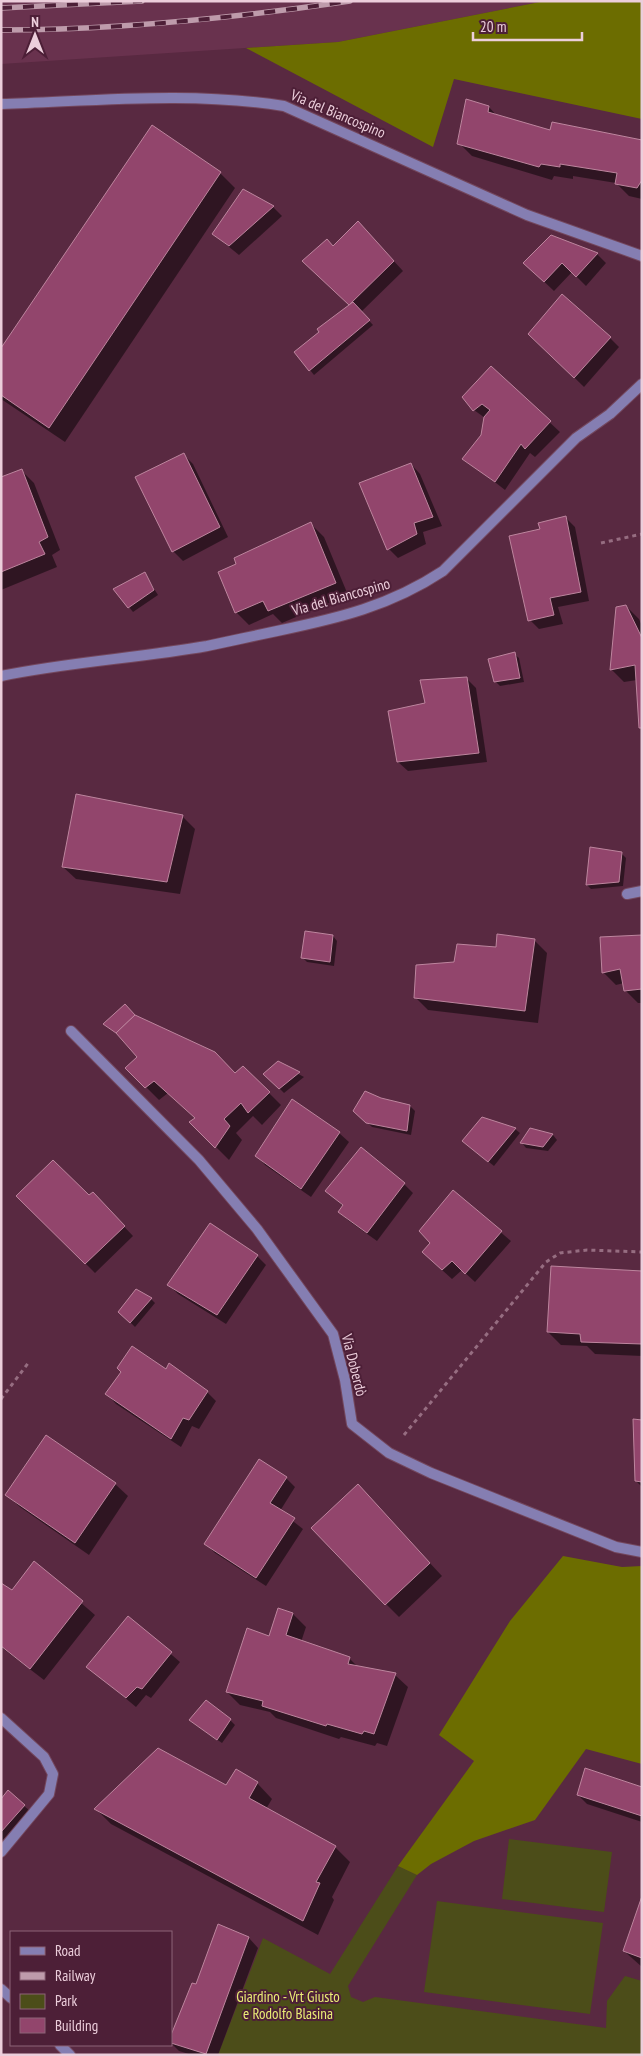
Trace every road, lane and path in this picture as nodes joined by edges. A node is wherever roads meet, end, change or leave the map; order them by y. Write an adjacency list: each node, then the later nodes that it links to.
1 (1, 104): 2 (street, Via del Biancospino)
2 (642, 256)
3 (642, 384): 6 (street, Via del Biancospino)
4 (642, 534): 5 (path)
5 (601, 543)
6 (1, 676)
7 (642, 891): 8 (street)
8 (627, 894)
9 (71, 1031): 13 (street, Via Doberdò)
10 (642, 1252): 13 (path)
11 (29, 1362): 12 (path)
12 (1, 1399)
13 (389, 1453): 14 (street, Via Doberdò)
14 (642, 1552)
15 (1, 1718): 16 (street)
16 (1, 1852)
17 (61, 2046): 18 (street)
18 (70, 2055)

